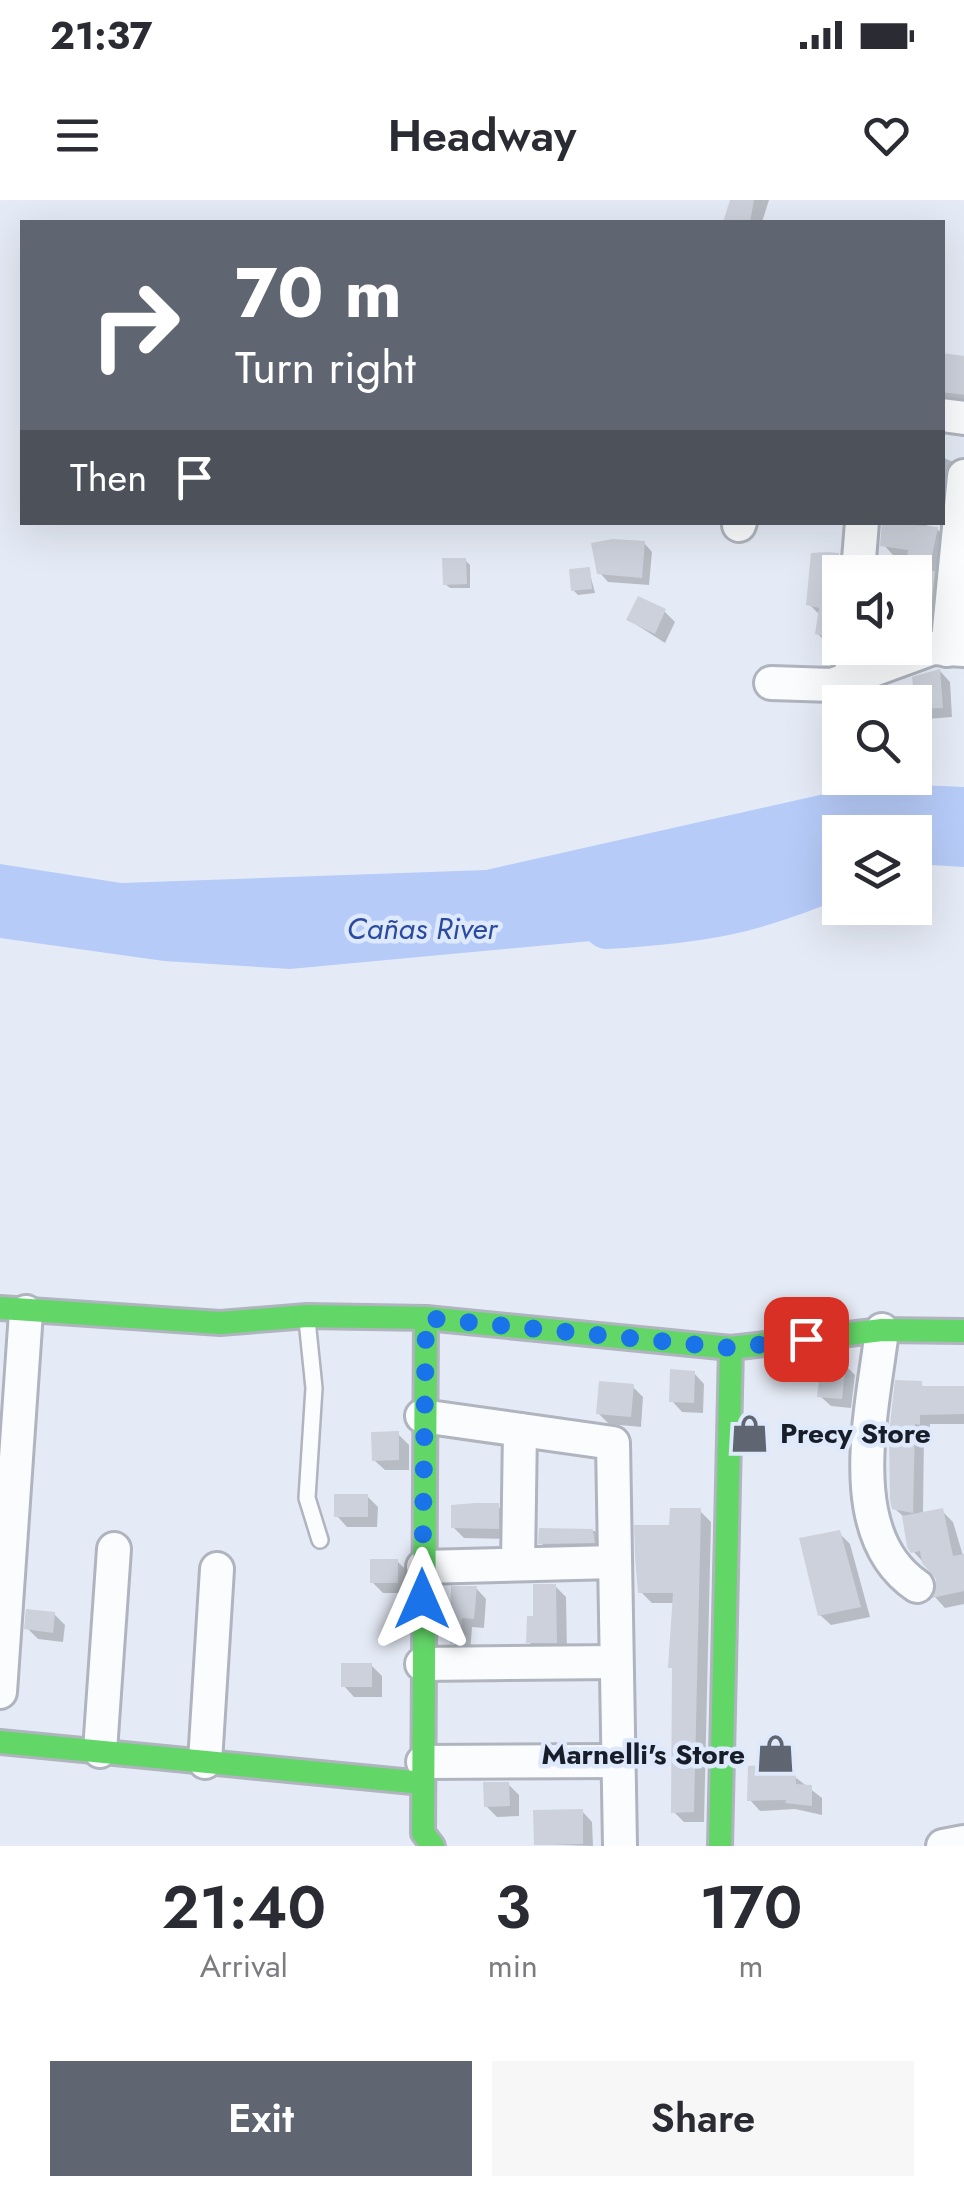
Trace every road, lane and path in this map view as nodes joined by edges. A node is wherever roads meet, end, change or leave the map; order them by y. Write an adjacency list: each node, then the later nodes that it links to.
1 (964, 476): 4 (street)
2 (862, 525): 3 (street)
3 (859, 555)
4 (956, 650)
5 (850, 665): 6 (street)
6 (771, 683)
7 (13, 1310): 8 (street); 24 (street)
8 (307, 1316): 9 (street); 15 (lane)
9 (426, 1318): 12 (street); 13 (street)
10 (882, 1330): 11 (street); 12 (street); 21 (street)
11 (964, 1331)
12 (731, 1348): 33 (street)
13 (422, 1416): 14 (street); 19 (street)
14 (520, 1430): 17 (street); 18 (street)
15 (320, 1540)
16 (114, 1549): 26 (street)
17 (615, 1562): 18 (street); 22 (street)
18 (518, 1564): 19 (street)
19 (422, 1566): 23 (street)
20 (217, 1569): 27 (street)
21 (916, 1586)
22 (616, 1662): 23 (street); 28 (street)
23 (422, 1664): 29 (street)
24 (0, 1692)
25 (0, 1742): 26 (street)
26 (100, 1752): 27 (street)
27 (205, 1762): 29 (street)
28 (618, 1762): 29 (street); 32 (street)
29 (423, 1772): 31 (street)
30 (964, 1842): 34 (street)
31 (433, 1846)
32 (620, 1846)
33 (720, 1846)
34 (943, 1846)

